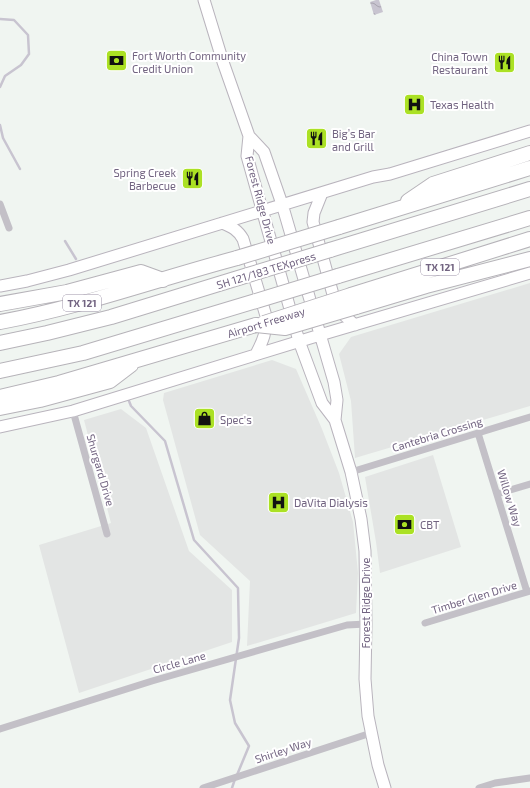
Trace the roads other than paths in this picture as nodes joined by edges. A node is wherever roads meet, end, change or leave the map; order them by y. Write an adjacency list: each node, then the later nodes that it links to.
1 (204, 0): 3 (main road, Forest Ridge Drive)
2 (530, 131): 7 (main road)
3 (249, 136): 9 (main road, Forest Ridge Drive); 10 (main road, Forest Ridge Drive)
4 (530, 153): 11 (highway)
5 (530, 168): 11 (highway, TX 121)
6 (530, 189): 26 (highway, SH 121/183 TEXpress, bridge)
7 (322, 193): 9 (main road); 23 (main road)
8 (0, 204): 14 (street)
9 (282, 204): 10 (main road); 24 (main road, Forest Ridge Drive)
10 (263, 210): 13 (main road); 25 (main road, Forest Ridge Drive)
11 (395, 210): 18 (highway, TX 121, bridge)
12 (530, 218): 29 (highway, bridge)
13 (222, 222): 19 (main road); 27 (main road)
14 (8, 228)
15 (530, 239): 20 (highway, Airport Freeway / TX 121)
16 (530, 259): 20 (highway)
17 (530, 273): 23 (main road)
18 (163, 280): 21 (highway); 22 (highway, TX 121)
19 (0, 286)
20 (353, 301): 28 (highway, Airport Freeway / TX 121, bridge)
21 (0, 304)
22 (0, 322)
23 (355, 325): 24 (main road)
24 (320, 335): 25 (main road); 34 (main road, Forest Ridge Drive)
25 (299, 341): 27 (main road); 34 (main road, Forest Ridge Drive)
26 (0, 343)
27 (256, 354): 32 (main road)
28 (137, 360): 30 (highway, Airport Freeway / TX 121); 31 (highway)
29 (0, 371)
30 (0, 397)
31 (0, 408)
32 (73, 411): 35 (main road); 40 (street, Shurgard Drive)
33 (530, 417): 36 (street, Cantebria Crossing)
34 (335, 420): 37 (main road, Forest Ridge Drive)
35 (0, 428)
36 (478, 433): 37 (street, Cantebria Crossing); 39 (street, Willow Way)
37 (351, 472): 43 (main road, Forest Ridge Drive)
38 (530, 484): 39 (street)
39 (497, 494): 41 (street, Willow Way)
40 (107, 534)
41 (528, 592): 42 (street, Timber Glen Drive)
42 (425, 623)
43 (366, 624): 44 (street, Circle Lane); 45 (main road, Forest Ridge Drive)
44 (0, 729)
45 (371, 733): 47 (street, Shirley Way); 48 (main road, Forest Ridge Drive)
46 (530, 778): 49 (street)
47 (203, 788)
48 (385, 788)
49 (479, 788)

